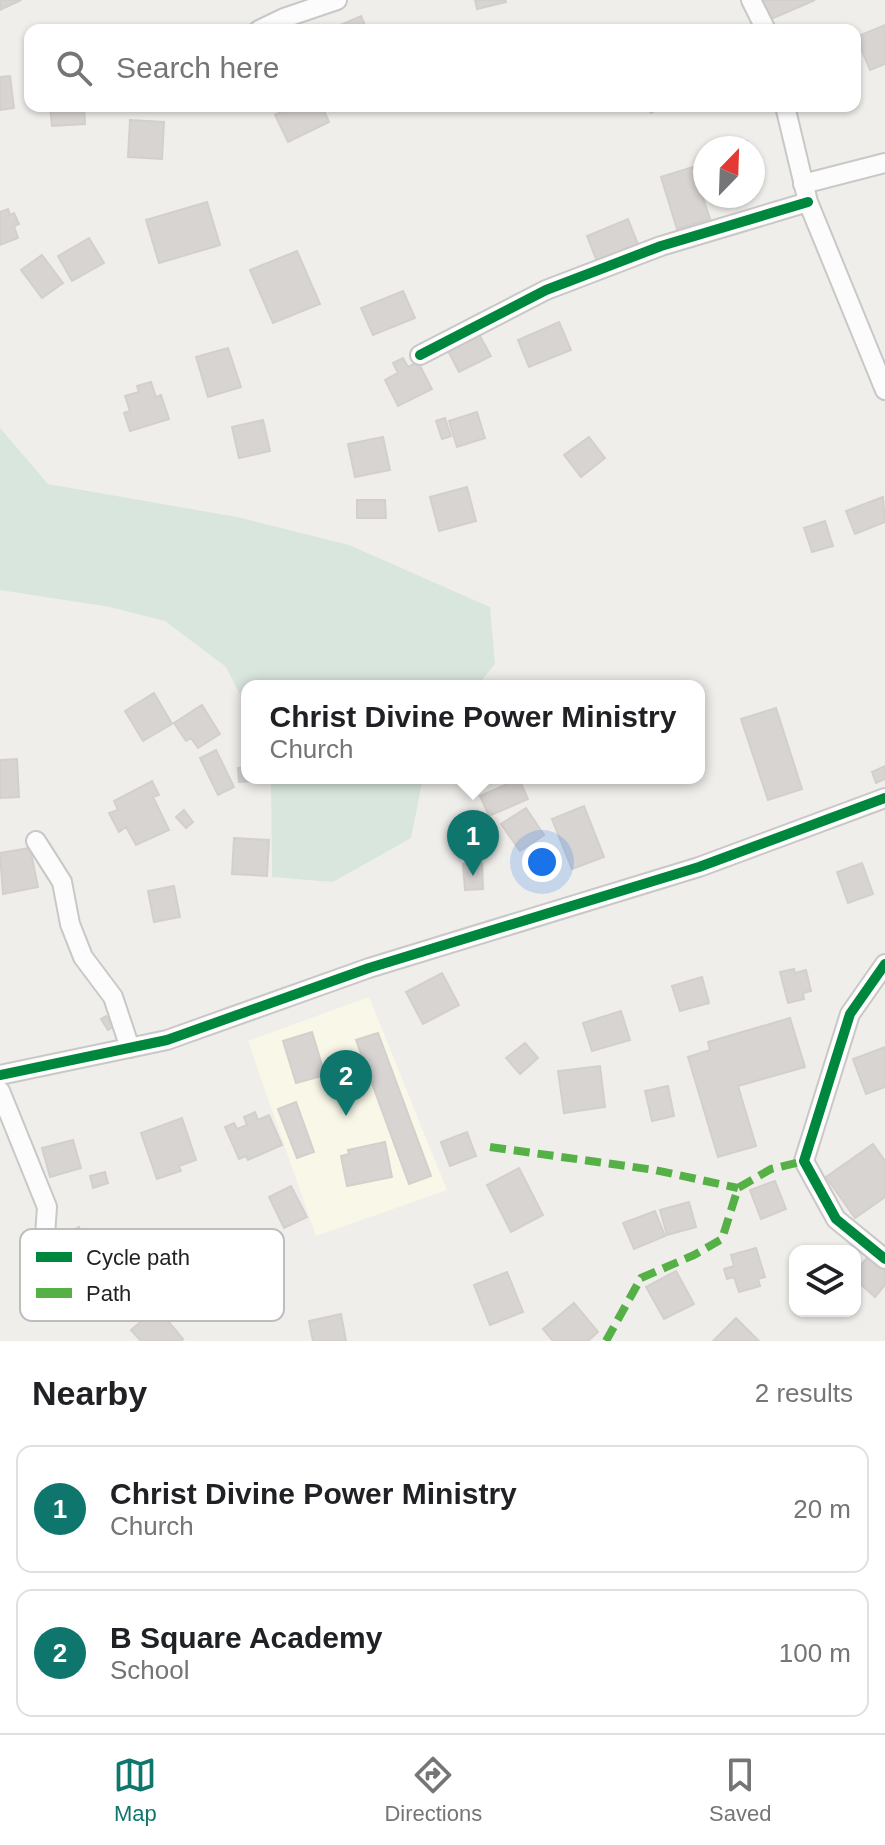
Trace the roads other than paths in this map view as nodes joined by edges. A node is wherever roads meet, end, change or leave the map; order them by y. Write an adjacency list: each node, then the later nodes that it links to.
1 (337, 0): 3 (street)
2 (751, 0): 4 (street)
3 (272, 24)
4 (763, 24)
5 (786, 112): 7 (street)
6 (885, 163): 7 (street)
7 (806, 193): 8 (street); 9 (street)
8 (420, 355)
9 (885, 390)
10 (884, 801): 13 (street)
11 (36, 841): 13 (street)
12 (885, 964): 17 (street)
13 (130, 1048): 14 (street)
14 (0, 1075)
15 (0, 1091): 16 (street)
16 (45, 1229)
17 (885, 1259)

